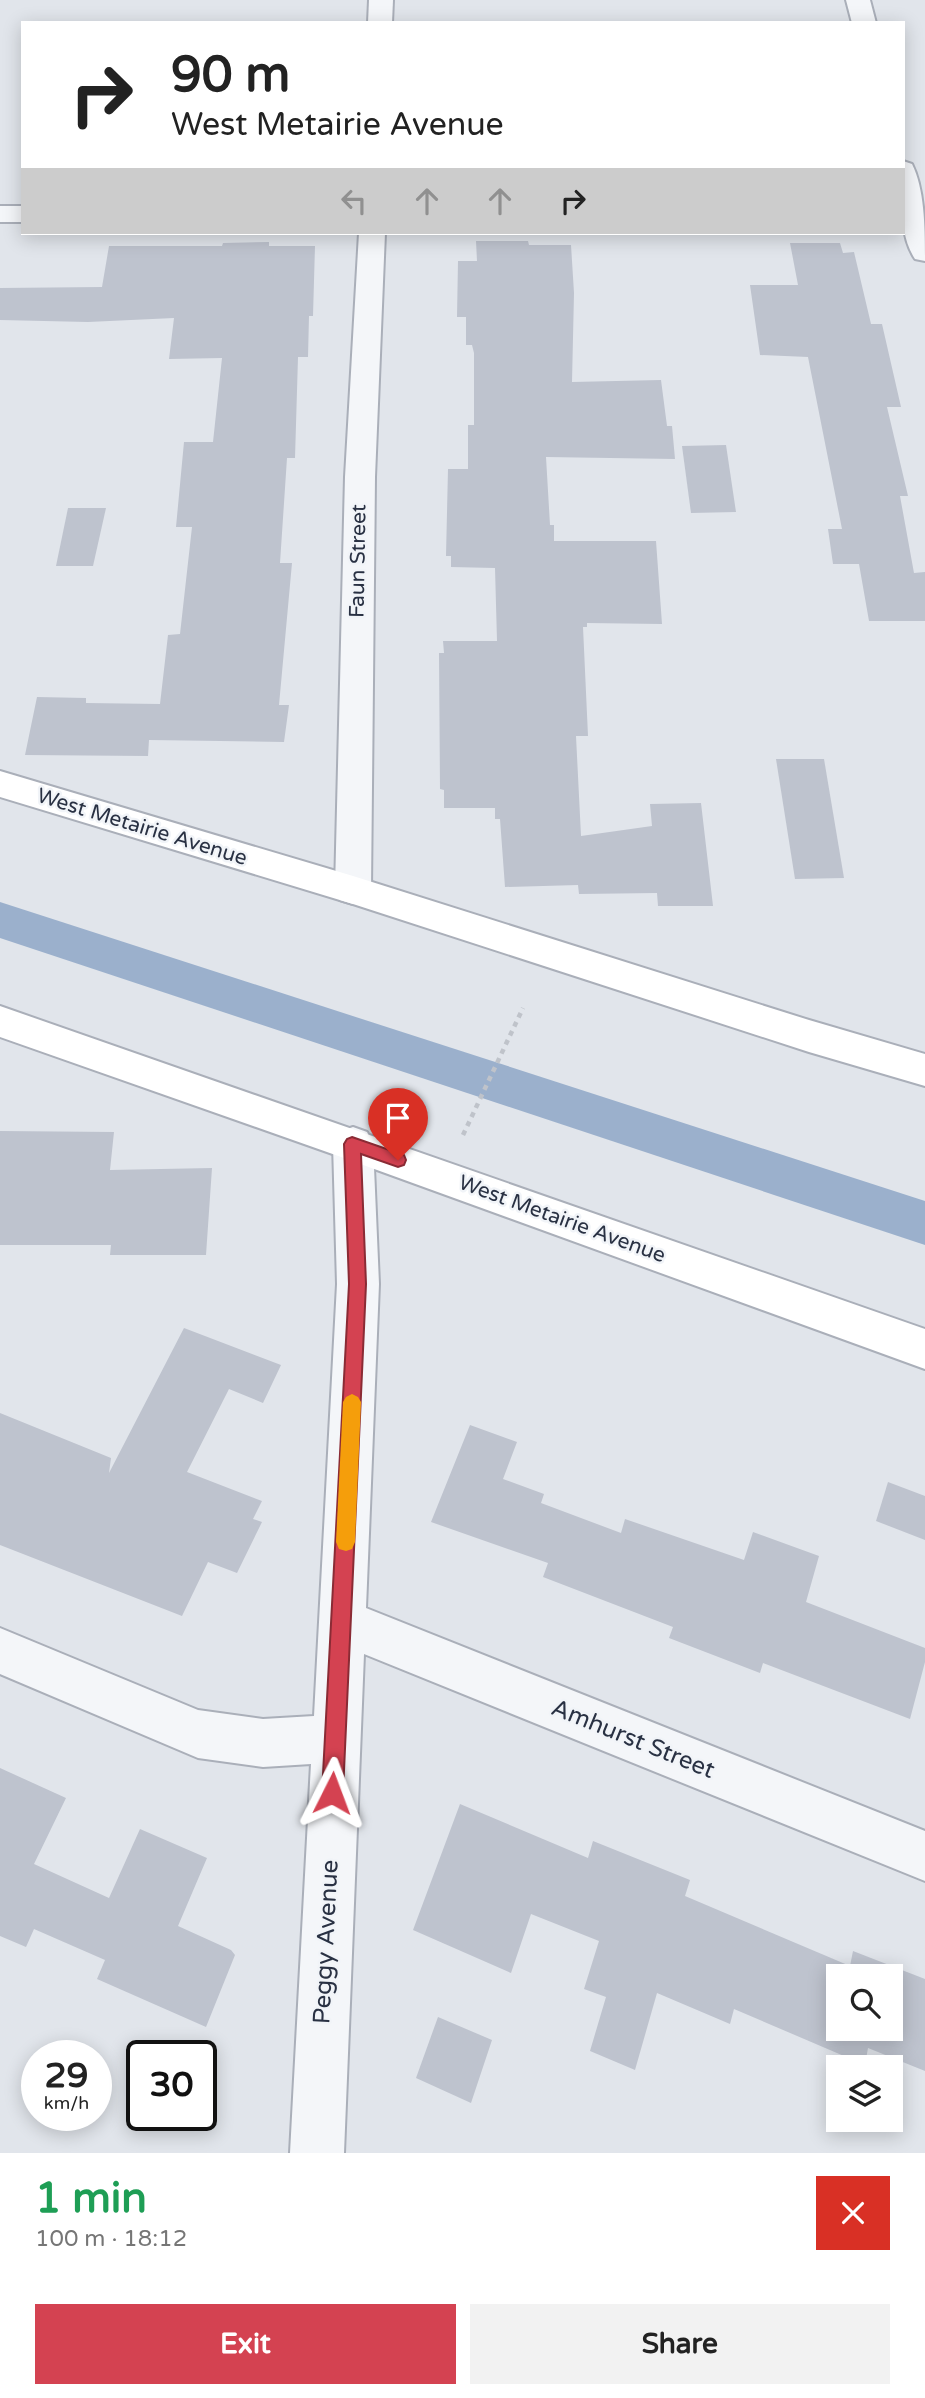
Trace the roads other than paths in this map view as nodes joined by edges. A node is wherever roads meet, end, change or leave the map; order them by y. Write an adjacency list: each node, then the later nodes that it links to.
1 (380, 0): 3 (street)
2 (858, 0): 4 (street)
3 (380, 21)
4 (863, 21)
5 (905, 176): 6 (street)
6 (914, 210): 10 (street)
7 (0, 214): 8 (street)
8 (21, 214)
9 (372, 235): 12 (street, Faun Street)
10 (925, 253)
11 (0, 784): 12 (main road, West Metairie Avenue)
12 (353, 890): 14 (main road, West Metairie Avenue)
13 (0, 1021): 17 (main road, West Metairie Avenue)
14 (880, 1056): 15 (main road, West Metairie Avenue); 16 (main road)
15 (925, 1070)
16 (925, 1082)
17 (352, 1144): 18 (main road, West Metairie Avenue); 21 (street, Peggy Avenue)
18 (777, 1296): 19 (main road); 20 (main road, West Metairie Avenue)
19 (925, 1323)
20 (925, 1349)
21 (342, 1622): 23 (street, Peggy Avenue); 24 (street, Amhurst Street)
22 (0, 1651): 23 (street)
23 (335, 1738): 25 (street, Peggy Avenue)
24 (925, 1856)
25 (317, 2153)

